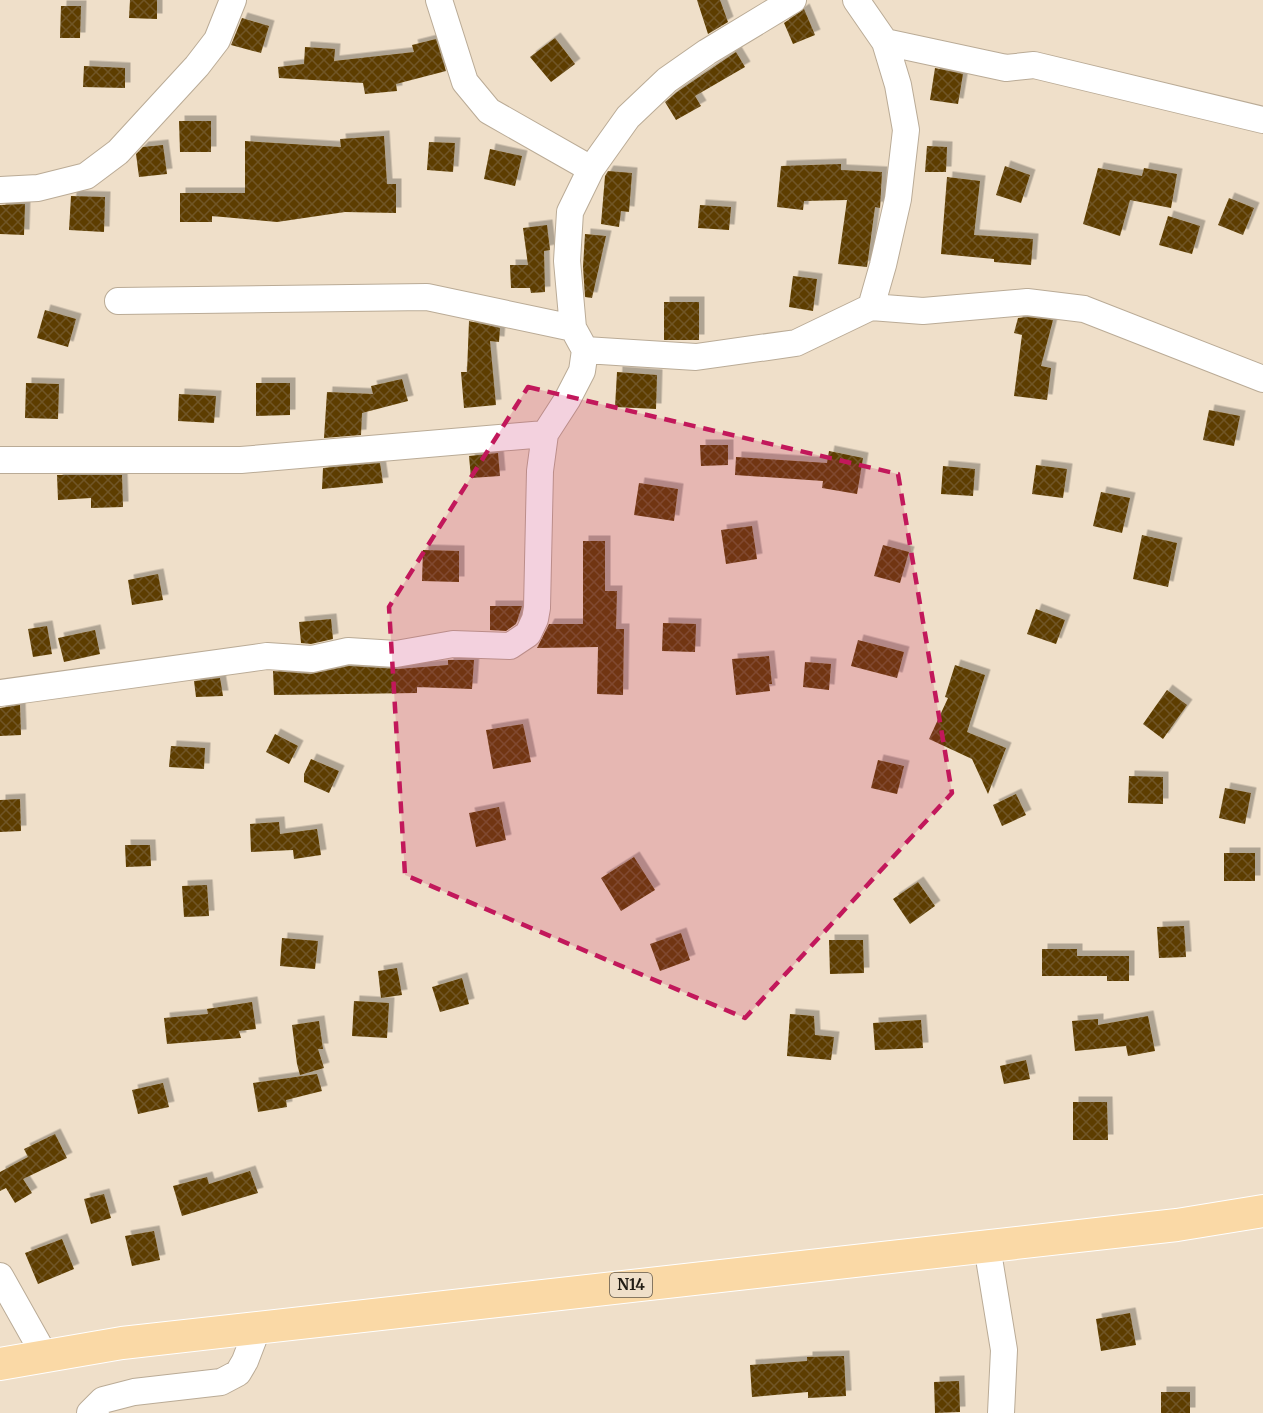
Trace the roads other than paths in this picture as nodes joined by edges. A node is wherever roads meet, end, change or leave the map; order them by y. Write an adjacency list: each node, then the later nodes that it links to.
1 (233, 0): 8 (street)
2 (440, 0): 7 (street)
3 (793, 0): 7 (street)
4 (856, 0): 5 (street)
5 (885, 42): 6 (street); 10 (street)
6 (1263, 120)
7 (591, 169): 11 (street)
8 (0, 190)
9 (118, 301): 11 (street)
10 (871, 307): 11 (street); 12 (street)
11 (579, 339): 13 (street)
12 (1263, 379)
13 (545, 434): 14 (street); 15 (street)
14 (0, 460)
15 (0, 693)
16 (1263, 1211): 17 (main road, N14)
17 (987, 1246): 19 (main road, N14); 23 (street)
18 (0, 1276): 20 (street)
19 (258, 1327): 20 (main road, N14); 22 (street)
20 (45, 1356): 21 (main road, N14)
21 (0, 1364)
22 (90, 1413)
23 (1001, 1413)

